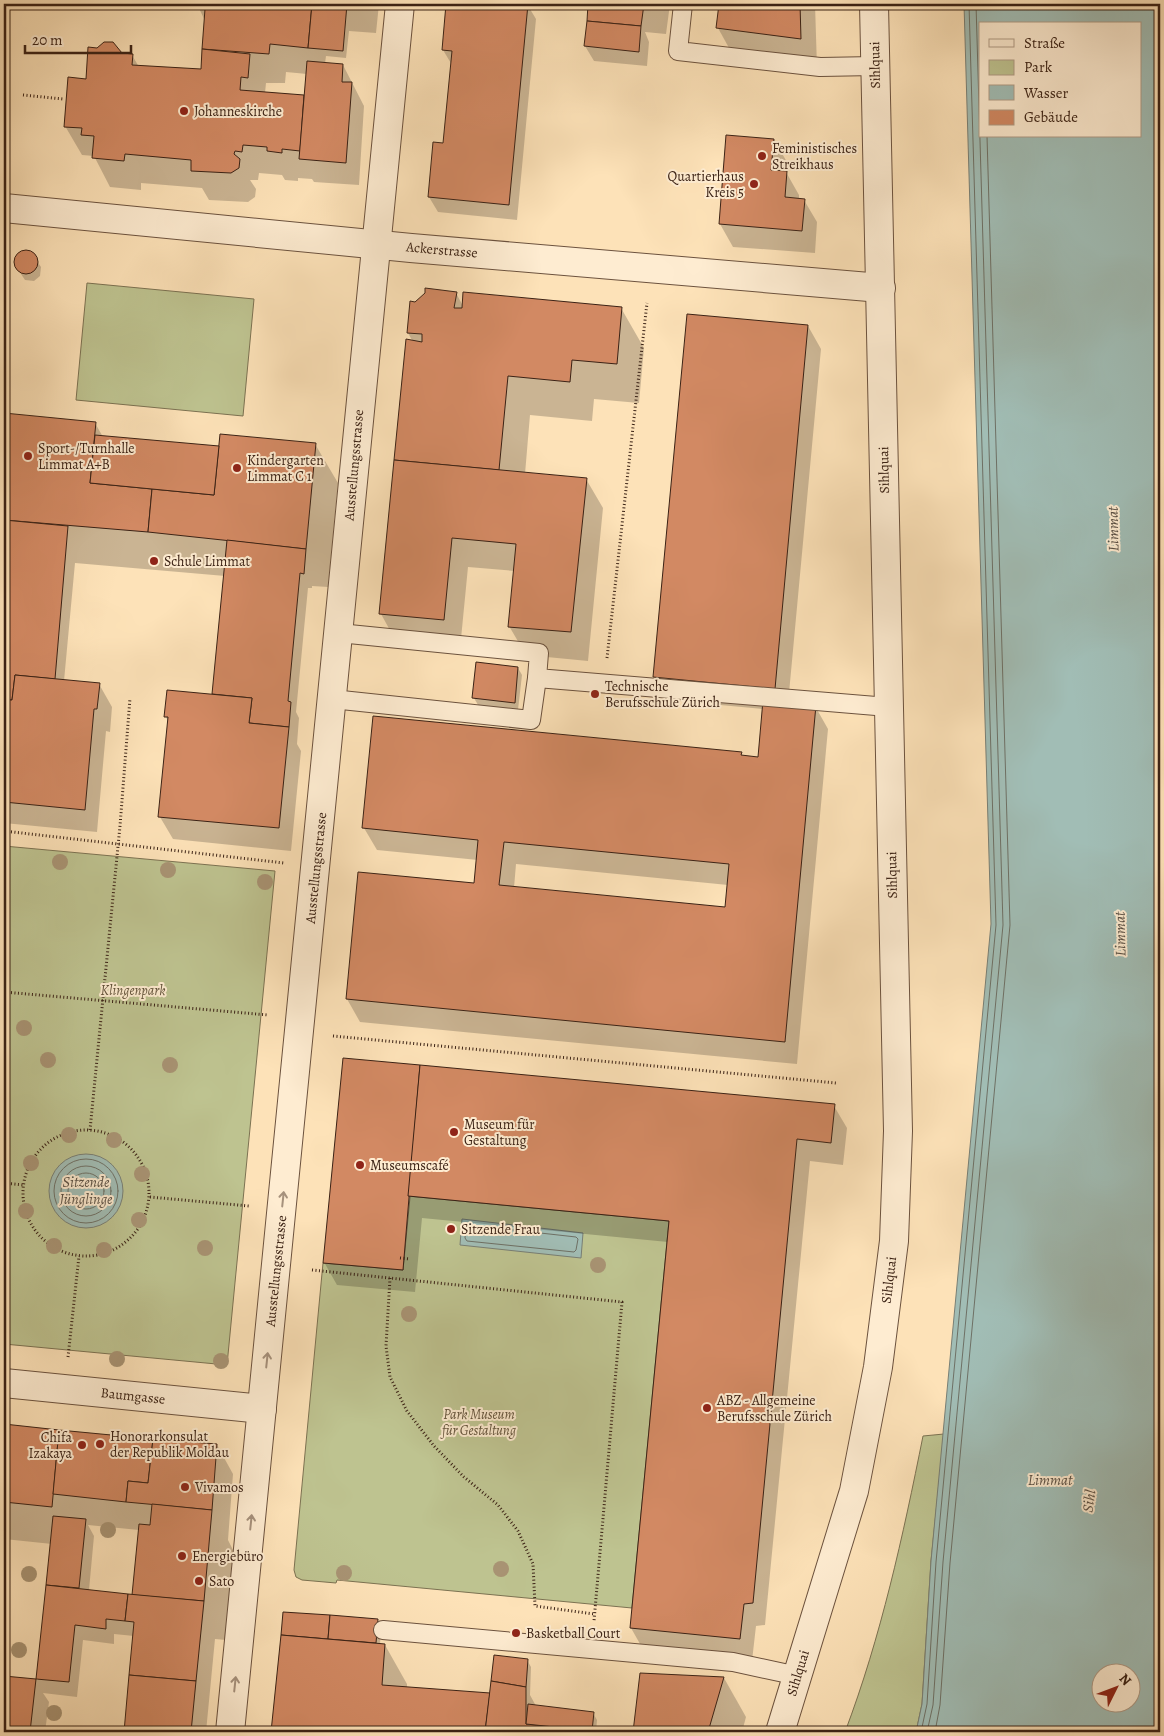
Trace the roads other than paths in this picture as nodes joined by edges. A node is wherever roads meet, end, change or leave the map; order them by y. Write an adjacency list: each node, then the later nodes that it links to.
1 (400, 4): 6 (street, Ausstellungsstrasse)
2 (684, 4): 4 (lane)
3 (874, 4): 4 (street, Sihlquai)
4 (875, 66): 7 (street, Sihlquai)
5 (4, 208): 6 (street, Ackerstrasse)
6 (375, 244): 7 (street, Ackerstrasse); 8 (street, Ausstellungsstrasse)
7 (881, 288): 11 (street, Sihlquai)
8 (339, 633): 9 (lane); 10 (street, Ausstellungsstrasse)
9 (537, 678): 10 (lane); 11 (lane)
10 (332, 699): 13 (street, Ausstellungsstrasse, one-way to 10)
11 (888, 707): 15 (street, Sihlquai)
12 (4, 1383): 13 (street, Baumgasse)
13 (262, 1409): 16 (street, Ausstellungsstrasse, one-way to 13)
14 (383, 1630): 15 (lane)
15 (798, 1676): 17 (street, Sihlquai)
16 (230, 1732)
17 (780, 1732)

